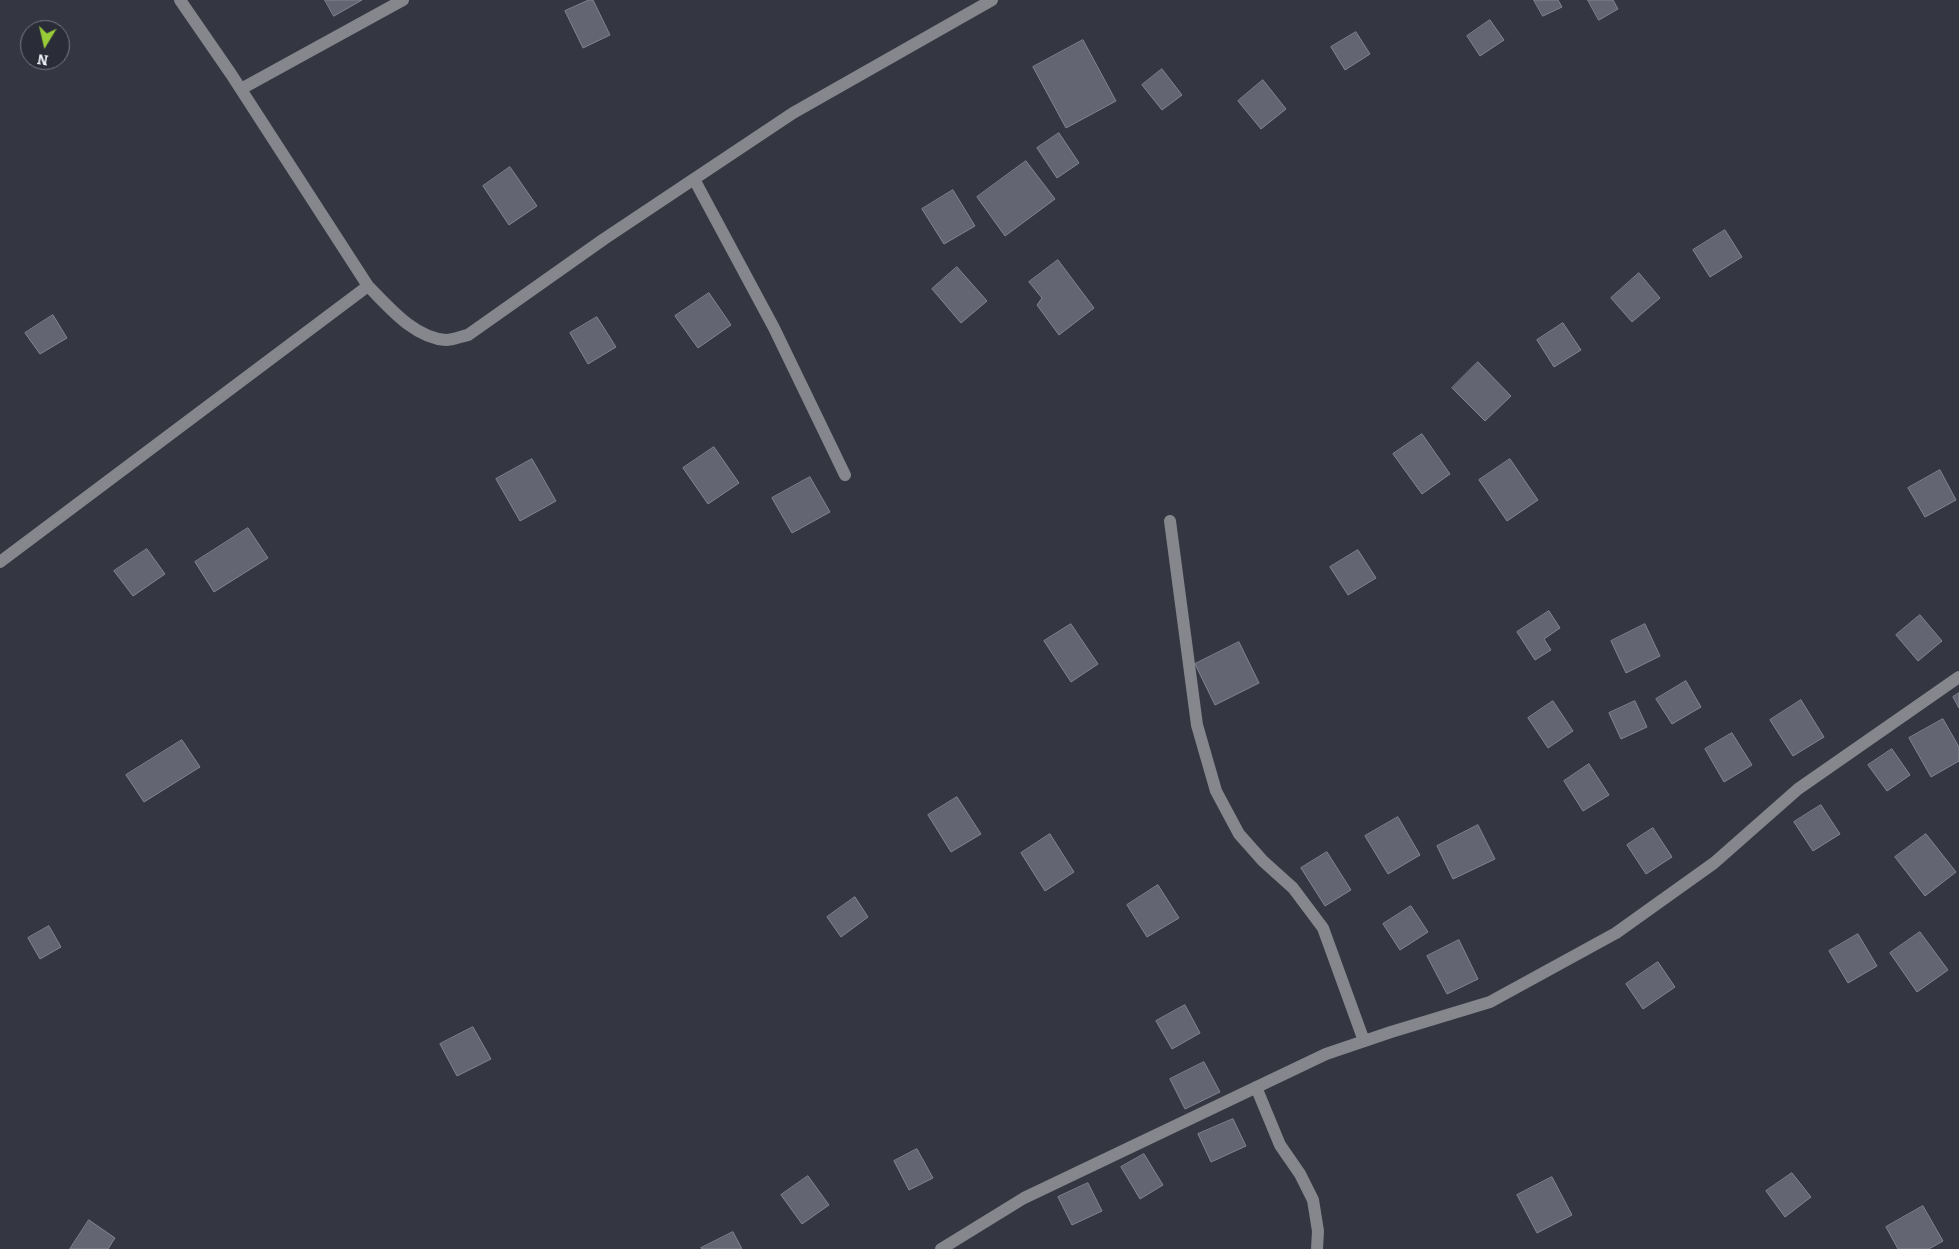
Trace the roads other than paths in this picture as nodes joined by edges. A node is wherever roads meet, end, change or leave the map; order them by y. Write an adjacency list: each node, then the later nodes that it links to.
1 (180, 0): 4 (street)
2 (403, 0): 4 (street)
3 (992, 0): 5 (street)
4 (241, 89): 6 (street)
5 (694, 179): 6 (street); 7 (street)
6 (368, 286): 9 (street)
7 (845, 475)
8 (1170, 521): 11 (street)
9 (0, 562)
10 (1959, 677): 11 (street)
11 (1364, 1041): 12 (street)
12 (1256, 1087): 13 (street); 14 (street)
13 (941, 1249)
14 (1317, 1249)

